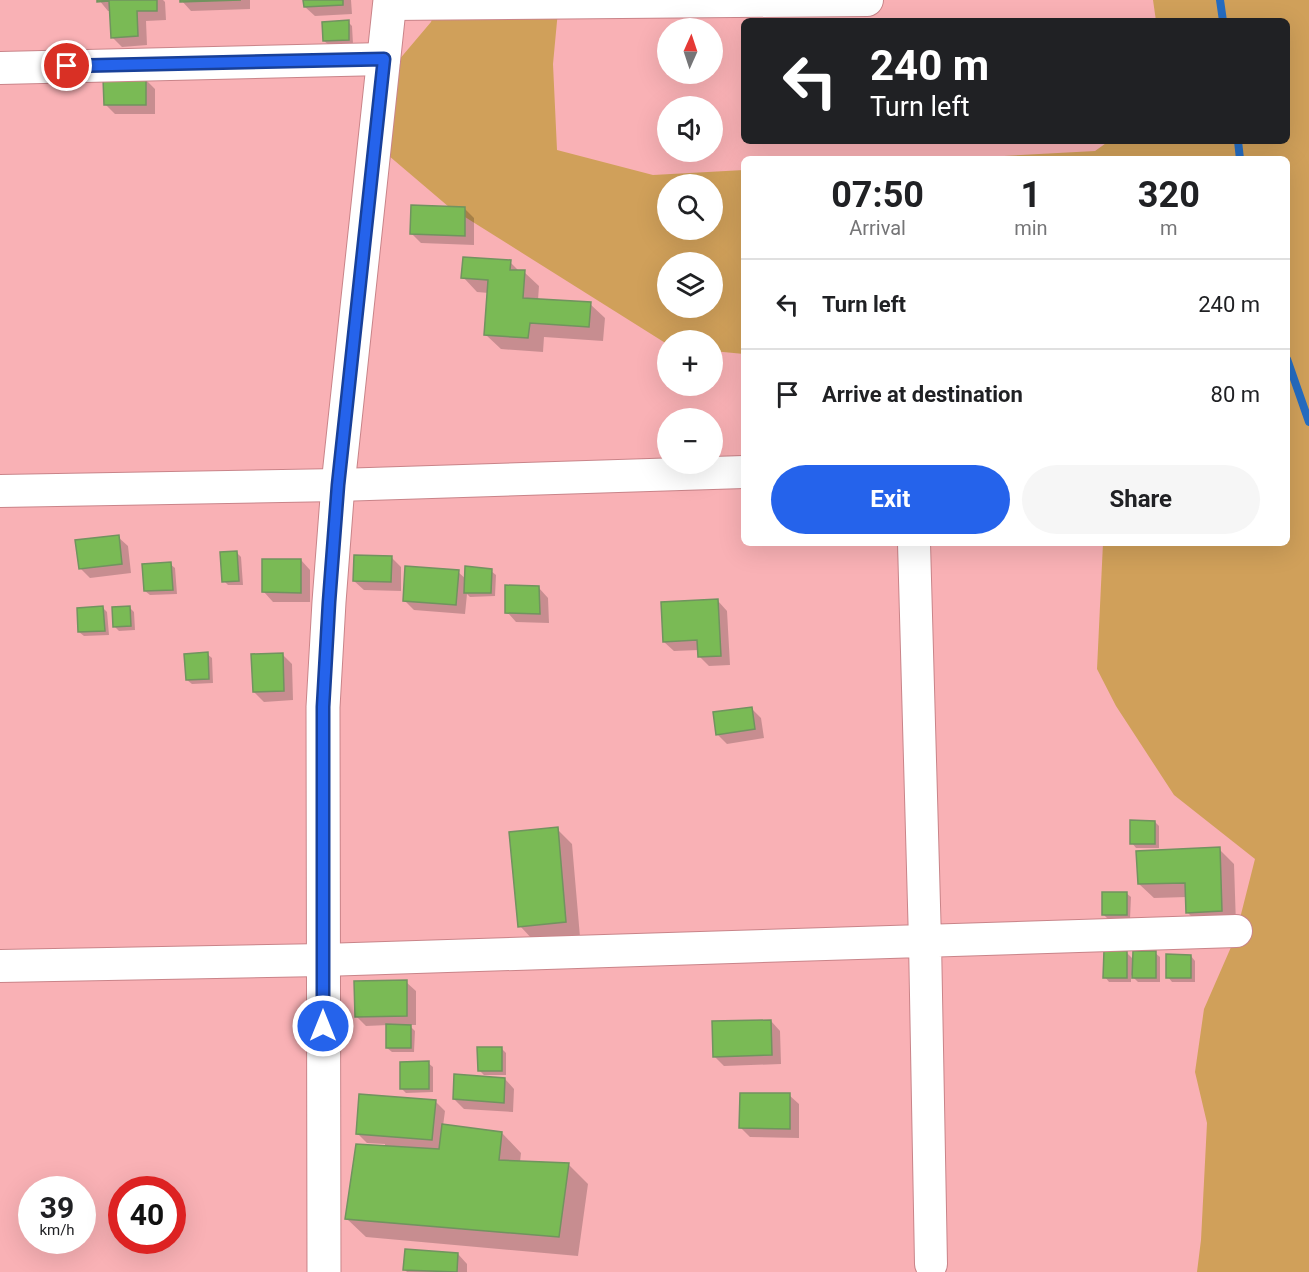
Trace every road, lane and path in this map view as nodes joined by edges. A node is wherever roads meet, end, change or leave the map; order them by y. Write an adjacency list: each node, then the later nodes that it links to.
1 (867, 0): 2 (street)
2 (390, 2): 3 (street)
3 (384, 59): 4 (street); 6 (street)
4 (0, 68)
5 (741, 472): 6 (street)
6 (338, 485): 7 (street); 11 (street)
7 (0, 491)
8 (914, 546): 10 (street)
9 (1236, 931): 10 (street)
10 (924, 941): 11 (street); 13 (street)
11 (323, 960): 12 (street); 14 (street)
12 (0, 966)
13 (931, 1264)
14 (324, 1272)

